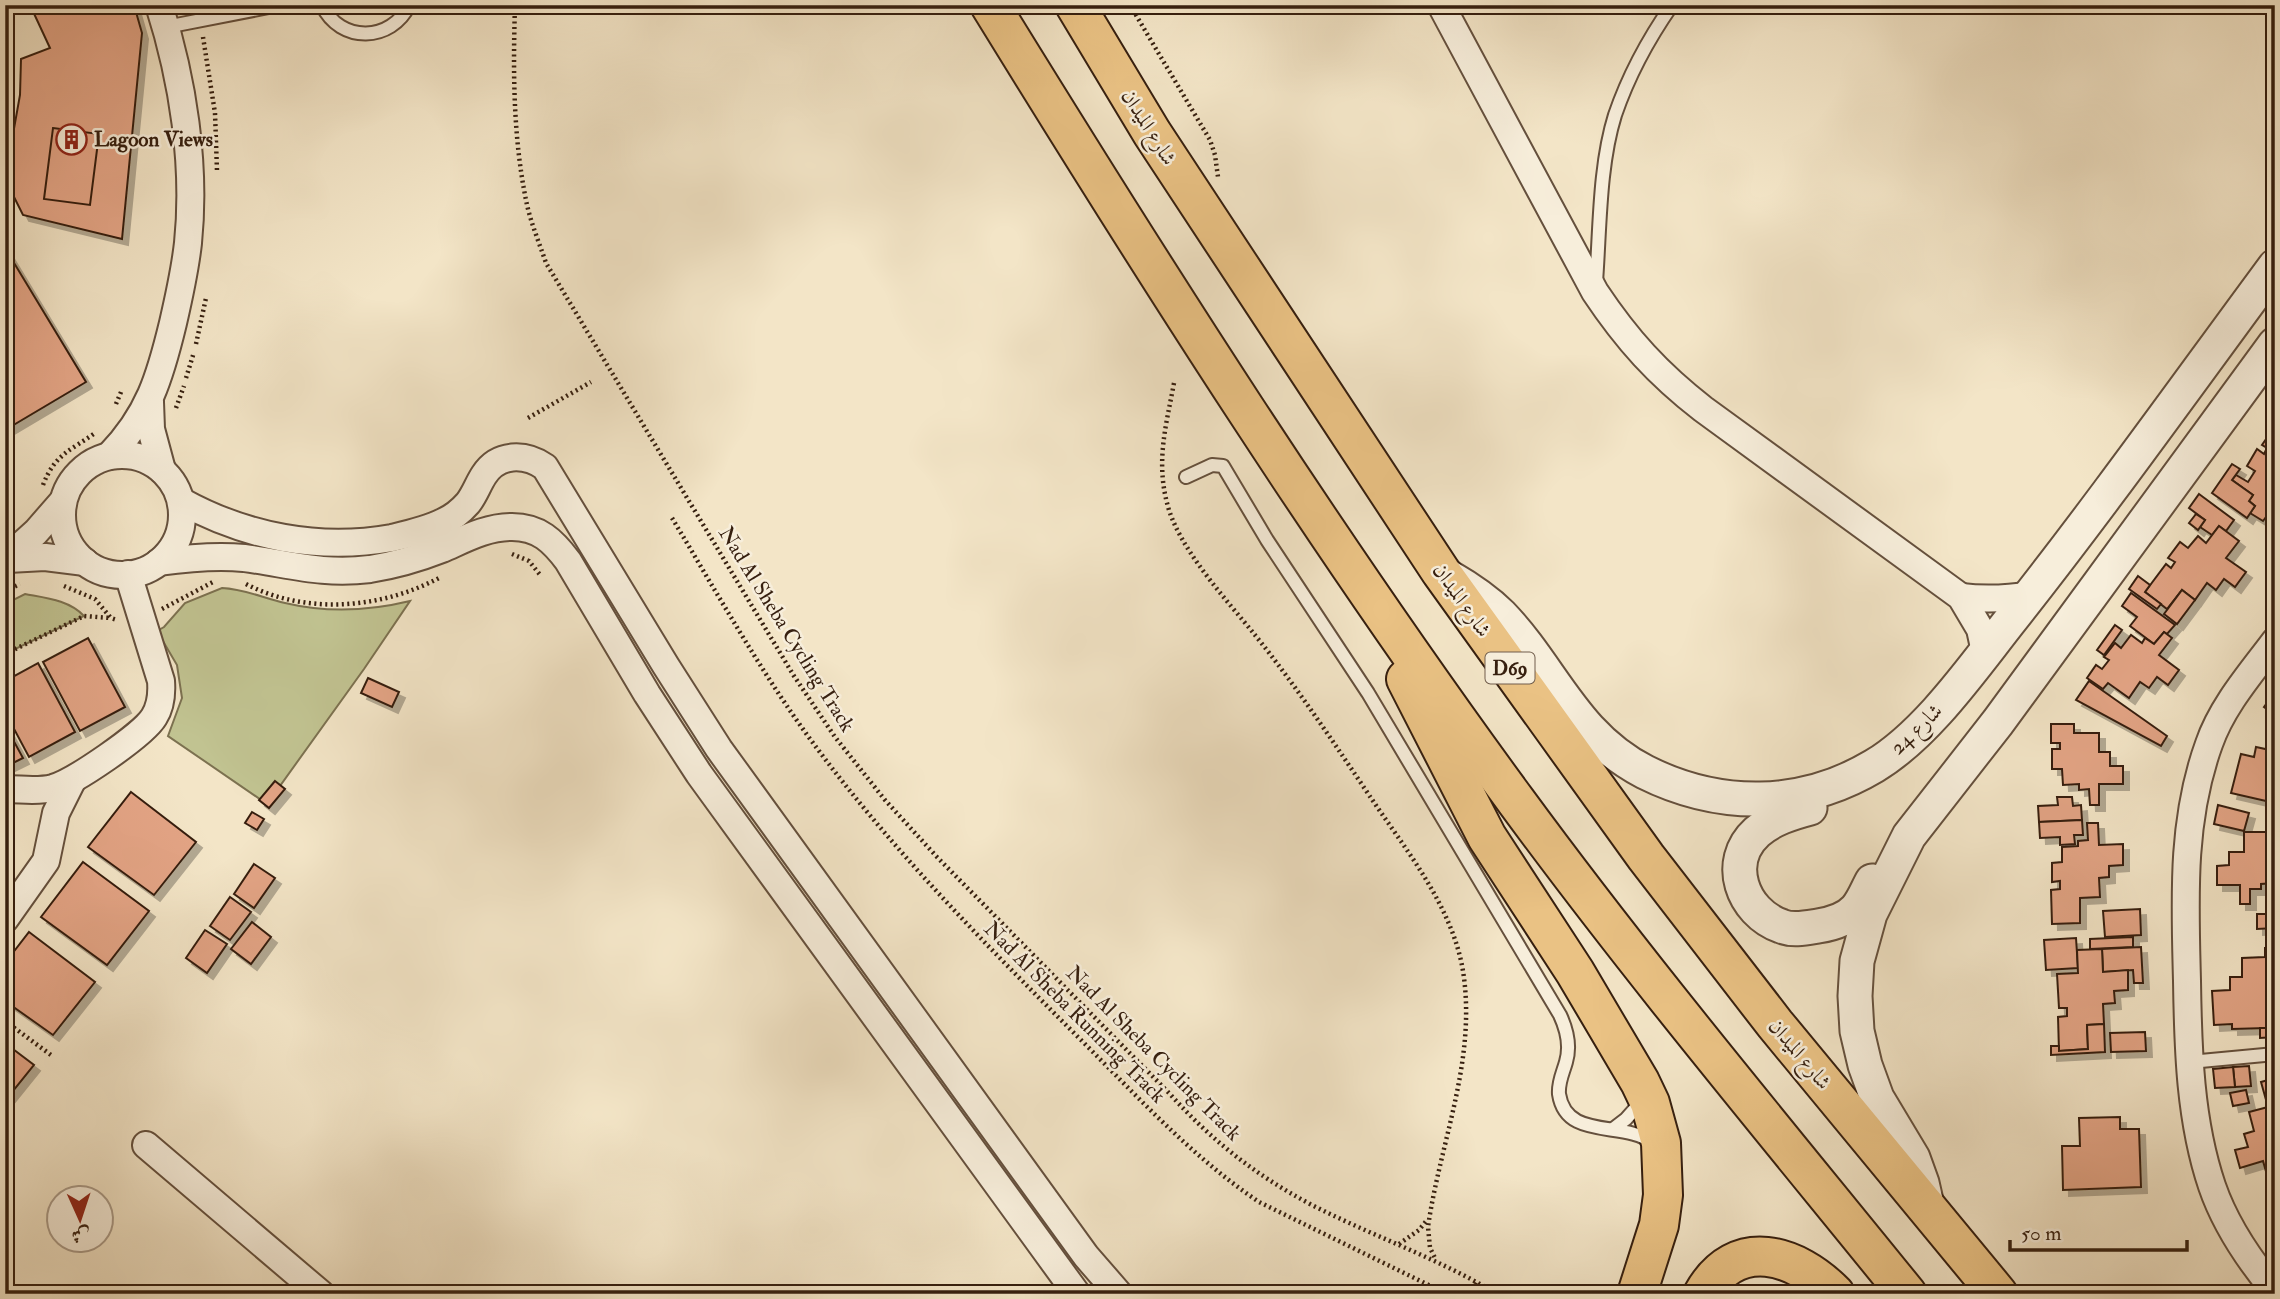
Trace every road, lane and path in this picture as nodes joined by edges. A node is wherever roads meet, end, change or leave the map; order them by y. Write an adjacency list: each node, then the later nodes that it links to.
1 (279, 5): 10 (lane)
2 (322, 5): 3 (lane)
3 (409, 5)
4 (515, 5): 65 (path, Nad Al Sheba Cycling Track)
5 (990, 5): 45 (main road)
6 (1075, 5): 35 (main road, شارع الميدان / D69)
7 (1130, 5): 11 (path)
8 (1441, 5): 13 (street)
9 (1672, 5): 13 (lane)
10 (162, 16): 19 (street)
11 (1217, 186)
12 (2275, 266): 41 (street, شارع 24)
13 (1595, 292): 42 (street)
14 (2275, 344): 15 (street)
15 (2265, 370): 53 (street)
16 (591, 382): 21 (path)
17 (1174, 383): 64 (path)
18 (121, 392): 20 (path)
19 (150, 402): 23 (street); 24 (street)
20 (114, 408)
21 (528, 418)
22 (99, 429): 26 (path)
23 (109, 456): 24 (street); 26 (street)
24 (162, 470): 27 (street)
25 (1186, 477): 60 (lane)
26 (51, 497): 32 (street); 33 (street)
27 (181, 501): 30 (street); 34 (street)
28 (467, 505): 30 (street); 31 (street); 71 (street)
29 (672, 518): 72 (path, Nad Al Sheba Running Track)
30 (234, 526): 31 (street)
31 (322, 543): 37 (street)
32 (6, 560): 33 (street)
33 (85, 562): 36 (street)
34 (159, 562): 36 (street); 37 (street)
35 (1441, 572): 50 (street, شارع 24); 63 (main road, شارع الميدان / D69)
36 (128, 574): 49 (street)
37 (321, 578): 70 (street)
38 (26, 584): 40 (path)
39 (57, 585): 43 (path)
40 (5, 591)
41 (2031, 594): 42 (street); 47 (street, شارع 24)
42 (1961, 597): 47 (street)
43 (111, 618): 44 (path); 48 (path)
44 (122, 622)
45 (1398, 636): 59 (main road); 78 (main road)
46 (2275, 641): 58 (street)
47 (1986, 652): 50 (street, شارع 24)
48 (5, 654)
49 (72, 780): 51 (street); 52 (street)
50 (1847, 780): 53 (street)
51 (14, 789): 52 (street)
52 (52, 824): 54 (street)
53 (1909, 836): 63 (street)
54 (5, 919)
55 (5, 1021): 57 (path)
56 (2275, 1054): 58 (lane)
57 (51, 1055)
58 (2190, 1062): 68 (street)
59 (1647, 1095): 60 (lane); 62 (main road)
60 (1613, 1129): 62 (lane)
61 (146, 1145): 69 (street)
62 (1661, 1149): 75 (main road)
63 (1928, 1207): 79 (main road, شارع الميدان / D69)
64 (1429, 1217): 65 (path); 66 (path)
65 (1398, 1244): 66 (path, Nad Al Sheba Cycling Track)
66 (1437, 1261): 67 (path, Nad Al Sheba Cycling Track)
67 (1478, 1282): 73 (path); 74 (path, Nad Al Sheba Cycling Track)
68 (2275, 1291)
69 (321, 1294)
70 (1077, 1294)
71 (1119, 1294)
72 (1447, 1294)
73 (1470, 1294)
74 (1497, 1294)
75 (1637, 1294)
76 (1703, 1294): 77 (main road)
77 (1835, 1294)
78 (1907, 1294)
79 (1998, 1294)

